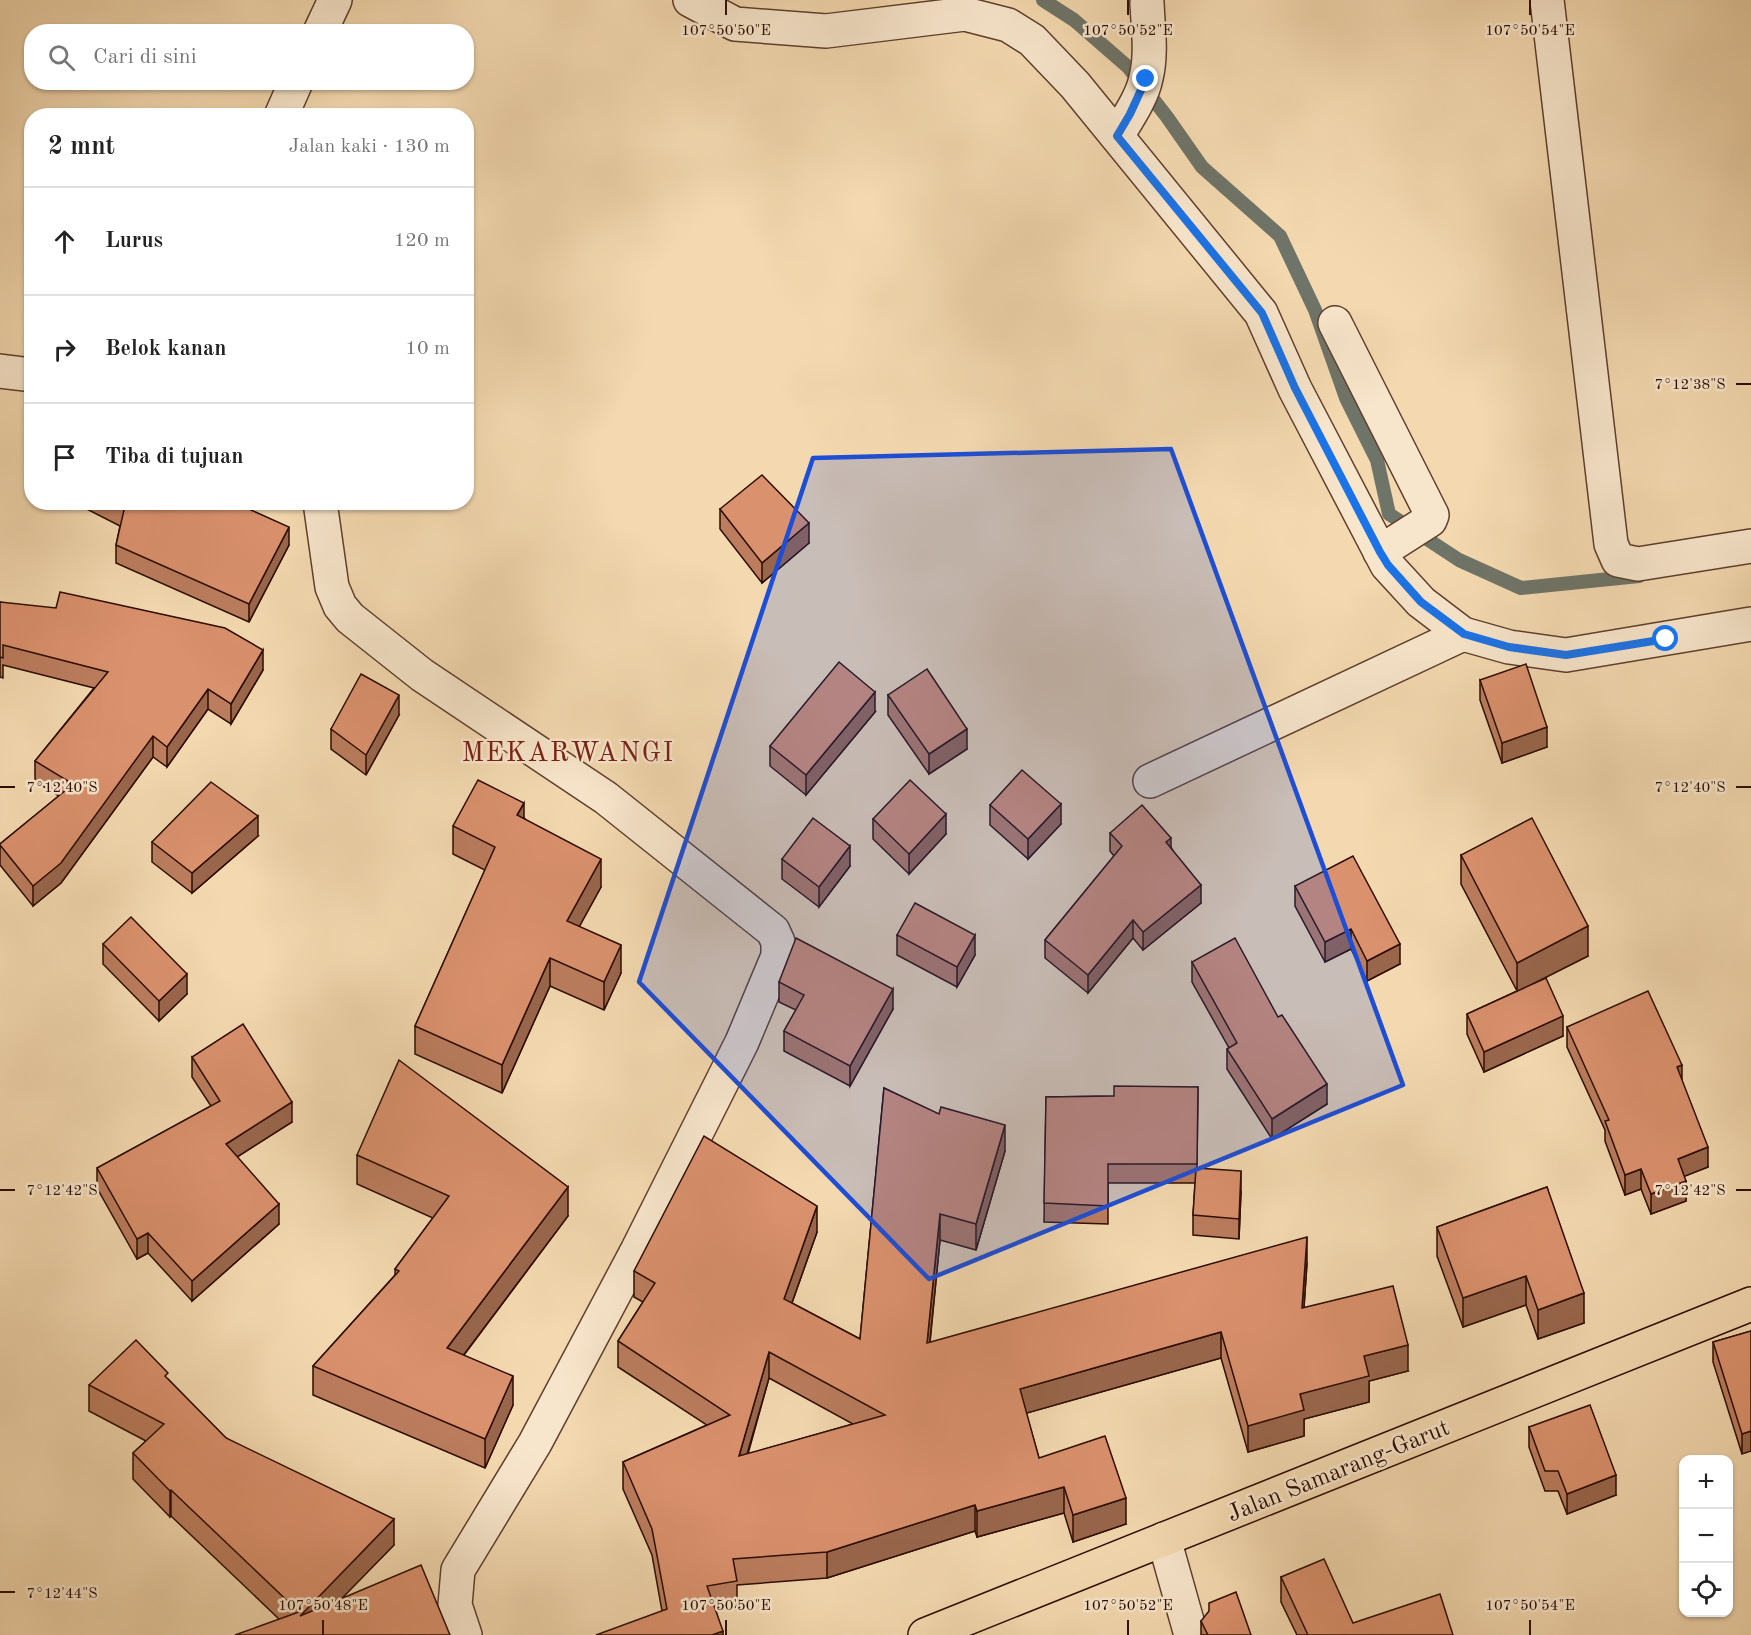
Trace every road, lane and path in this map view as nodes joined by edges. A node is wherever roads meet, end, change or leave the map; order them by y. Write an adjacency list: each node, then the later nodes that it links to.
1 (335, 0): 5 (street)
2 (690, 0): 8 (street)
3 (1547, 0): 14 (street)
4 (1147, 3): 8 (street)
5 (324, 24)
6 (292, 90): 7 (street)
7 (285, 108)
8 (1124, 125): 13 (street)
9 (1335, 323): 13 (street)
10 (0, 370): 11 (street)
11 (24, 374)
12 (321, 510): 20 (street)
13 (1389, 546): 16 (street)
14 (1751, 546)
15 (1751, 624): 16 (street)
16 (1464, 634): 17 (street)
17 (1150, 781)
18 (1751, 1304): 19 (main road, Jalan Samarang-Garut)
19 (1164, 1539): 21 (main road, Jalan Samarang-Garut); 22 (street)
20 (465, 1635)
21 (925, 1635)
22 (1191, 1635)

